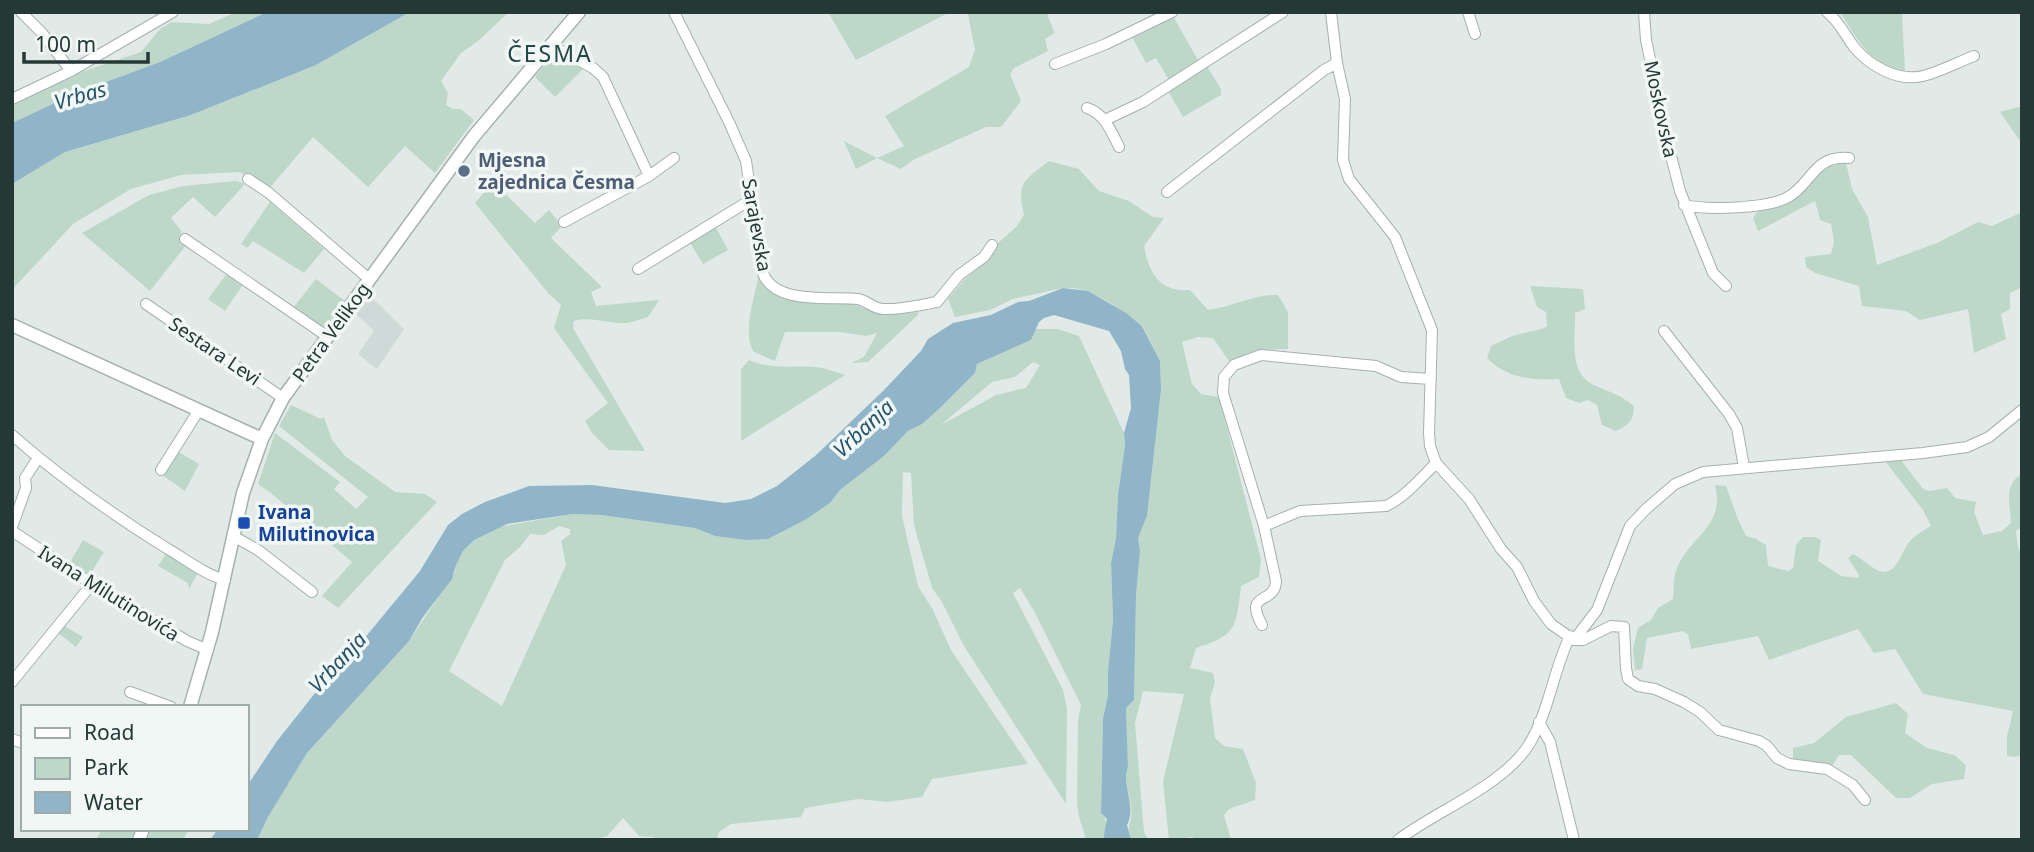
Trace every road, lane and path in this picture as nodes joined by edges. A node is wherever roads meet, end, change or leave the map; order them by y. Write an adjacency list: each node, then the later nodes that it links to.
1 (21, 12): 16 (street)
2 (173, 12): 16 (street)
3 (579, 12): 12 (street, Petra Velikog)
4 (674, 12): 26 (street, Sarajevska)
5 (1172, 12): 15 (street)
6 (1283, 12): 19 (street)
7 (1331, 12): 14 (street)
8 (1468, 12): 11 (street)
9 (1644, 12): 27 (street, Moskovska)
10 (1827, 12): 13 (street)
11 (1475, 34)
12 (550, 45): 23 (street); 32 (street, Petra Velikog)
13 (1974, 56)
14 (1337, 63): 25 (street); 38 (street)
15 (1055, 64)
16 (71, 71): 17 (street)
17 (12, 99)
18 (1087, 108): 19 (street)
19 (1105, 120): 20 (street)
20 (1119, 147)
21 (674, 158): 23 (street)
22 (1849, 158): 27 (street)
23 (649, 176): 28 (street)
24 (248, 179): 32 (street)
25 (1167, 192)
26 (752, 199): 30 (street, Sarajevska); 31 (street)
27 (1684, 205): 33 (street, Moskovska)
28 (564, 222)
29 (185, 239): 37 (street)
30 (992, 245)
31 (638, 269)
32 (369, 279): 37 (street, Petra Velikog)
33 (1726, 286)
34 (146, 304): 39 (street, Sestara Levi)
35 (12, 325): 40 (street)
36 (1664, 331): 46 (street)
37 (328, 337): 39 (street, Petra Velikog)
38 (1431, 380): 45 (street); 48 (street)
39 (283, 398): 43 (street, Petra Velikog)
40 (199, 410): 43 (street); 47 (street)
41 (2022, 411): 46 (street)
42 (12, 435): 44 (street)
43 (262, 439): 50 (street, Petra Velikog)
44 (38, 458): 49 (street); 51 (street)
45 (1436, 463): 48 (street); 55 (street)
46 (1744, 467): 55 (street)
47 (161, 470)
48 (1264, 526): 54 (street)
49 (12, 529): 52 (street, Ivana Milutinovića)
50 (233, 536): 51 (street, Petra Velikog); 53 (street)
51 (225, 580): 56 (street, Petra Velikog)
52 (92, 584): 56 (street, Ivana Milutinovića); 57 (street)
53 (312, 592)
54 (1262, 625)
55 (1572, 638): 61 (street); 62 (street)
56 (208, 650): 60 (street, Petra Velikog)
57 (12, 682)
58 (130, 692): 59 (street)
59 (166, 705)
60 (191, 705)
61 (1539, 722): 63 (street); 64 (street)
62 (1865, 800)
63 (1398, 840)
64 (1574, 840)

